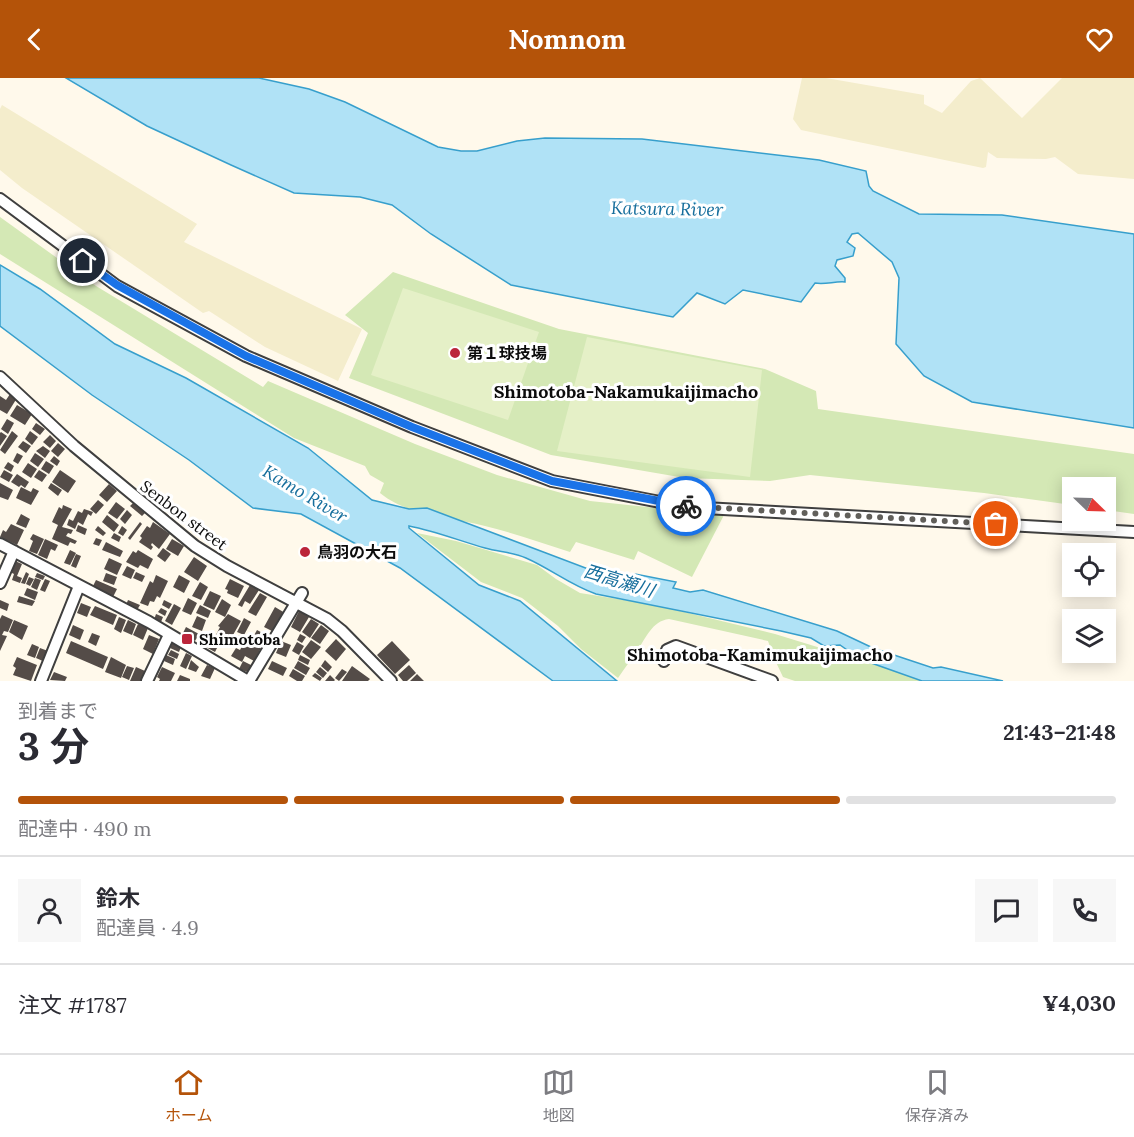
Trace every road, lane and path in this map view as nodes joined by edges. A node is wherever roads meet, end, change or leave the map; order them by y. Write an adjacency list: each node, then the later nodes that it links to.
1 (0, 199): 3 (street)
2 (0, 377): 8 (street, Senbon street)
3 (1134, 532)
4 (0, 544): 5 (street)
5 (14, 551): 6 (street); 7 (street)
6 (0, 583)
7 (79, 586): 9 (street); 11 (street)
8 (299, 598): 13 (street); 14 (street, Senbon street)
9 (169, 635): 12 (street); 13 (street)
10 (664, 661): 15 (street)
11 (41, 681)
12 (147, 681)
13 (249, 681)
14 (390, 681)
15 (772, 681)

